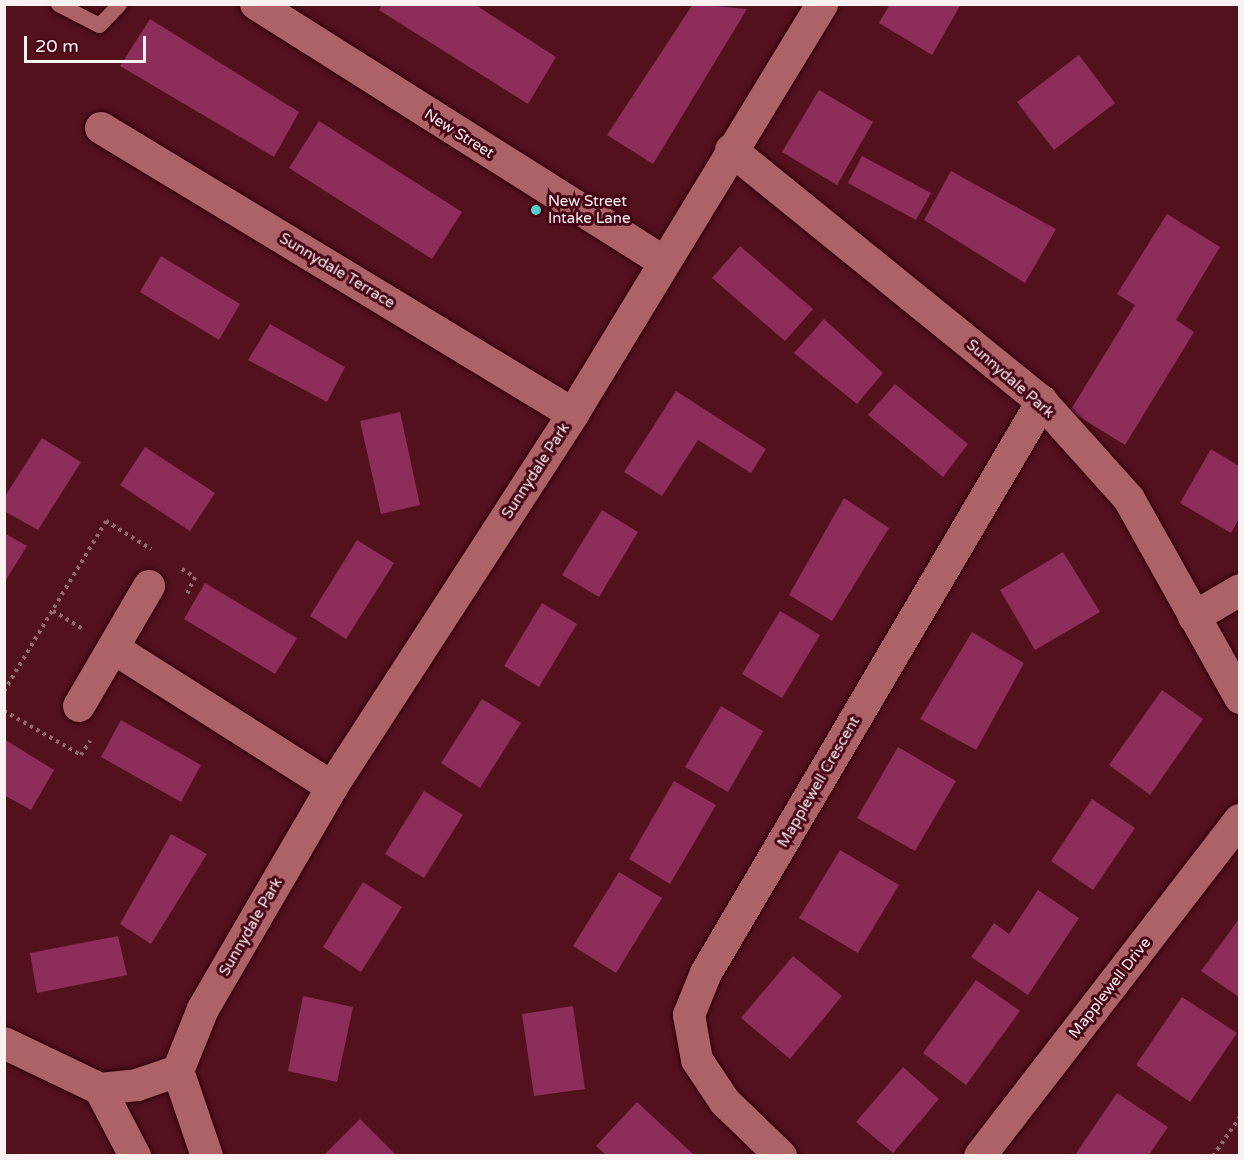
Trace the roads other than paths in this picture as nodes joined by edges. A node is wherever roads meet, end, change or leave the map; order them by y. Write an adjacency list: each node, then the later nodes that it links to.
1 (58, 4): 2 (lane)
2 (118, 4)
3 (256, 4): 7 (street, New Street)
4 (822, 4): 6 (street, Sunnydale Park)
5 (101, 129): 9 (street, Sunnydale Terrace)
6 (731, 150): 7 (street, Sunnydale Park); 8 (street, Sunnydale Park)
7 (663, 261): 9 (street, Sunnydale Park)
8 (1042, 402): 12 (street, Sunnydale Park); 23 (street, Mapplewell Crescent)
9 (573, 414): 16 (street, Sunnydale Park)
10 (149, 586): 13 (street)
11 (1239, 590): 12 (street)
12 (1194, 617): 14 (street, Sunnydale Park)
13 (113, 648): 15 (street); 16 (street)
14 (1239, 698)
15 (79, 706)
16 (332, 787): 19 (street, Sunnydale Park)
17 (1239, 820): 24 (street, Mapplewell Drive)
18 (4, 1044): 20 (street)
19 (178, 1071): 20 (street); 22 (street)
20 (100, 1089): 21 (street)
21 (135, 1155)
22 (207, 1155)
23 (781, 1155)
24 (980, 1155)

